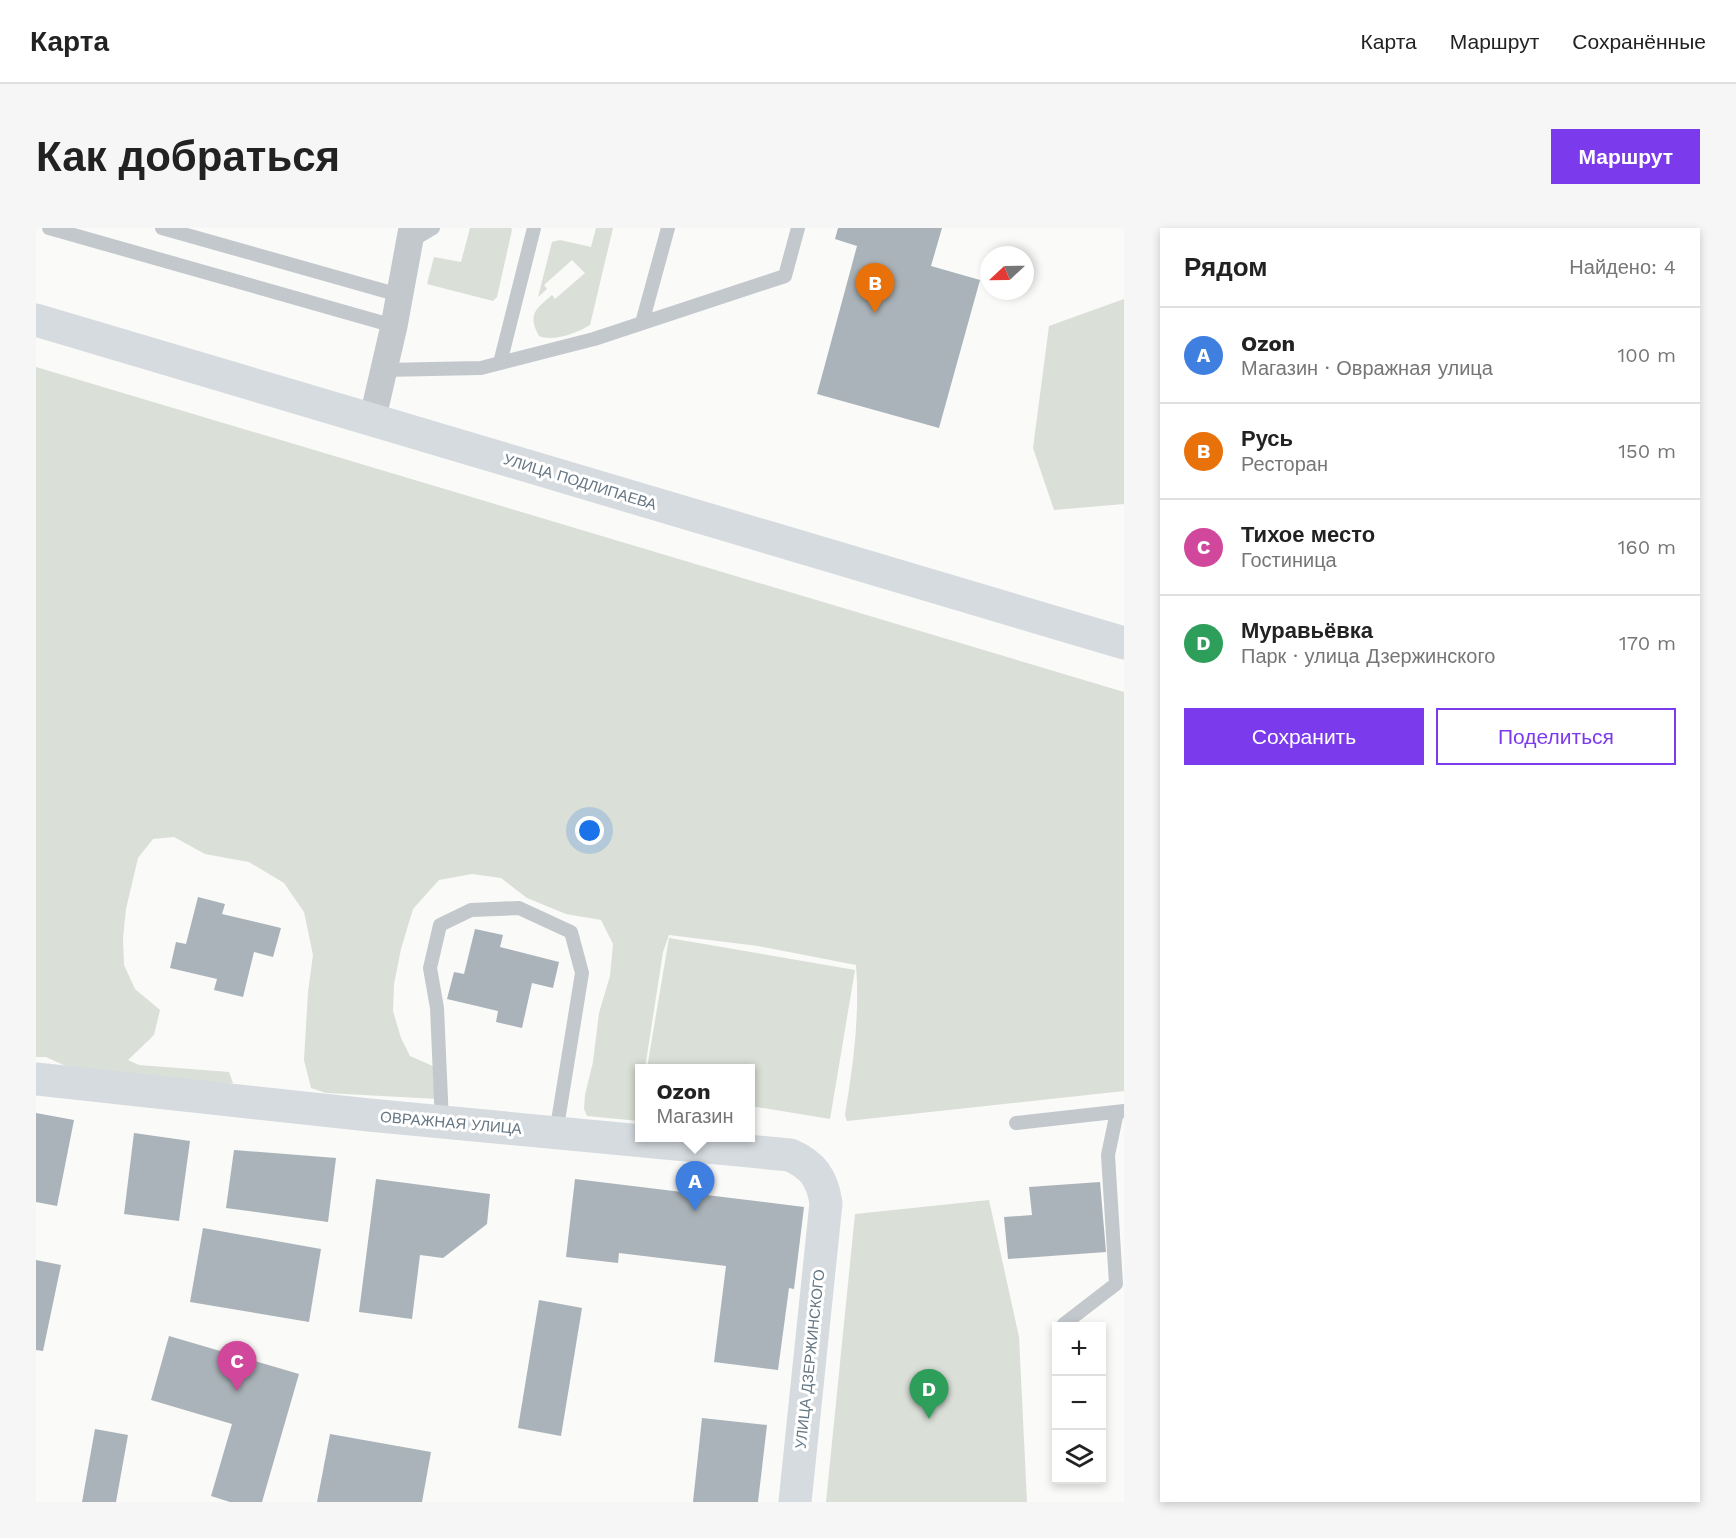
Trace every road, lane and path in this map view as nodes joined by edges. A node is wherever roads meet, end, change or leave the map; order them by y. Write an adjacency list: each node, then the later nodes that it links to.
1 (48, 228): 11 (lane)
2 (162, 228): 8 (lane)
3 (433, 228): 7 (lane)
4 (534, 228): 12 (lane)
5 (668, 228): 10 (lane)
6 (798, 228): 10 (lane)
7 (411, 235): 8 (street)
8 (399, 295): 11 (street)
9 (36, 320): 14 (main road, УЛИЦА ПОДЛИПАЕВА)
10 (642, 323): 12 (lane)
11 (394, 326): 13 (street)
12 (500, 363): 13 (lane)
13 (382, 370): 14 (street)
14 (372, 421): 15 (main road, УЛИЦА ПОДЛИПАЕВА)
15 (1124, 643)
16 (36, 1079): 18 (main road, ОВРАЖНАЯ УЛИЦА)
17 (1120, 1111): 19 (lane); 24 (lane)
18 (442, 1122): 20 (main road, ОВРАЖНАЯ УЛИЦА); 20 (lane)
19 (1016, 1123)
20 (556, 1133): 21 (main road, ОВРАЖНАЯ УЛИЦА)
21 (635, 1140)
22 (652, 1142): 23 (main road, ОВРАЖНАЯ УЛИЦА)
23 (824, 1215): 25 (main road, УЛИЦА ДЗЕРЖИНСКОГО)
24 (1067, 1322)
25 (795, 1502)

